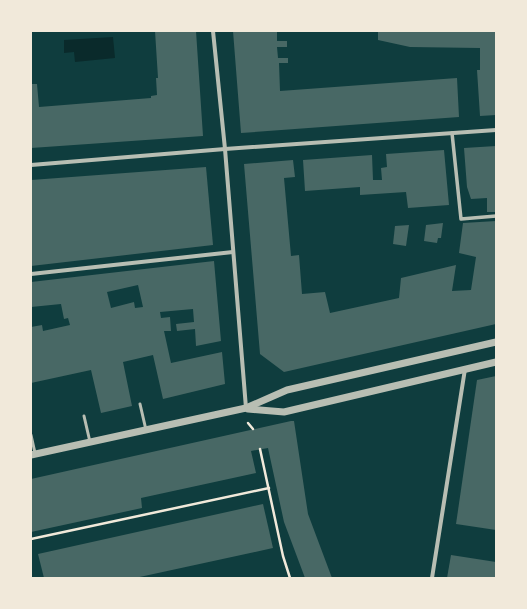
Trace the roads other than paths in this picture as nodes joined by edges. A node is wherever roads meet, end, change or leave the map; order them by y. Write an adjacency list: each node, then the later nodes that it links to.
1 (213, 31): 4 (street)
2 (496, 130): 3 (street)
3 (452, 134): 4 (street); 6 (street)
4 (225, 149): 5 (street); 7 (street)
5 (31, 165)
6 (496, 216)
7 (233, 252): 8 (street); 13 (street)
8 (31, 274)
9 (496, 342): 13 (street)
10 (496, 362): 11 (street)
11 (465, 369): 13 (street); 19 (street)
12 (140, 404): 15 (lane)
13 (246, 408): 15 (street)
14 (84, 416): 17 (lane)
15 (146, 430): 17 (street)
16 (31, 435): 18 (lane)
17 (90, 442): 18 (street)
18 (33, 455)
19 (432, 578)

